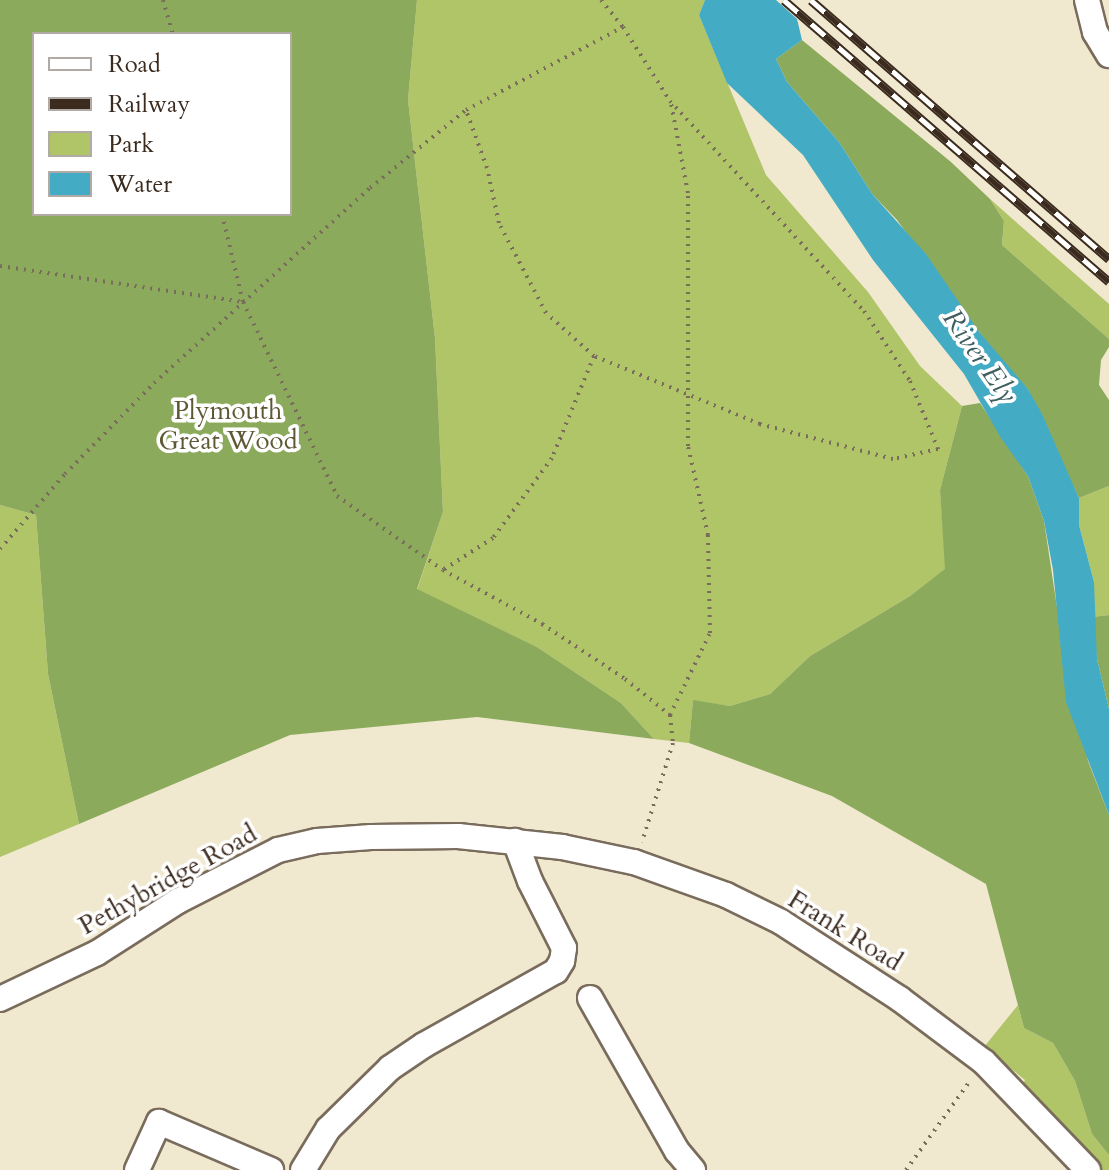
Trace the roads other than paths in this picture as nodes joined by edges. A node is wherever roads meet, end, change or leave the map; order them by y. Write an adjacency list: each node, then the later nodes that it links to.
1 (1087, 0): 2 (street)
2 (1109, 55)
3 (515, 841): 5 (street, Pethybridge Road); 8 (street); 10 (street, Frank Road)
4 (590, 998): 9 (street)
5 (0, 999)
6 (137, 1170): 7 (street)
7 (271, 1170)
8 (303, 1170)
9 (693, 1170)
10 (1088, 1170)

